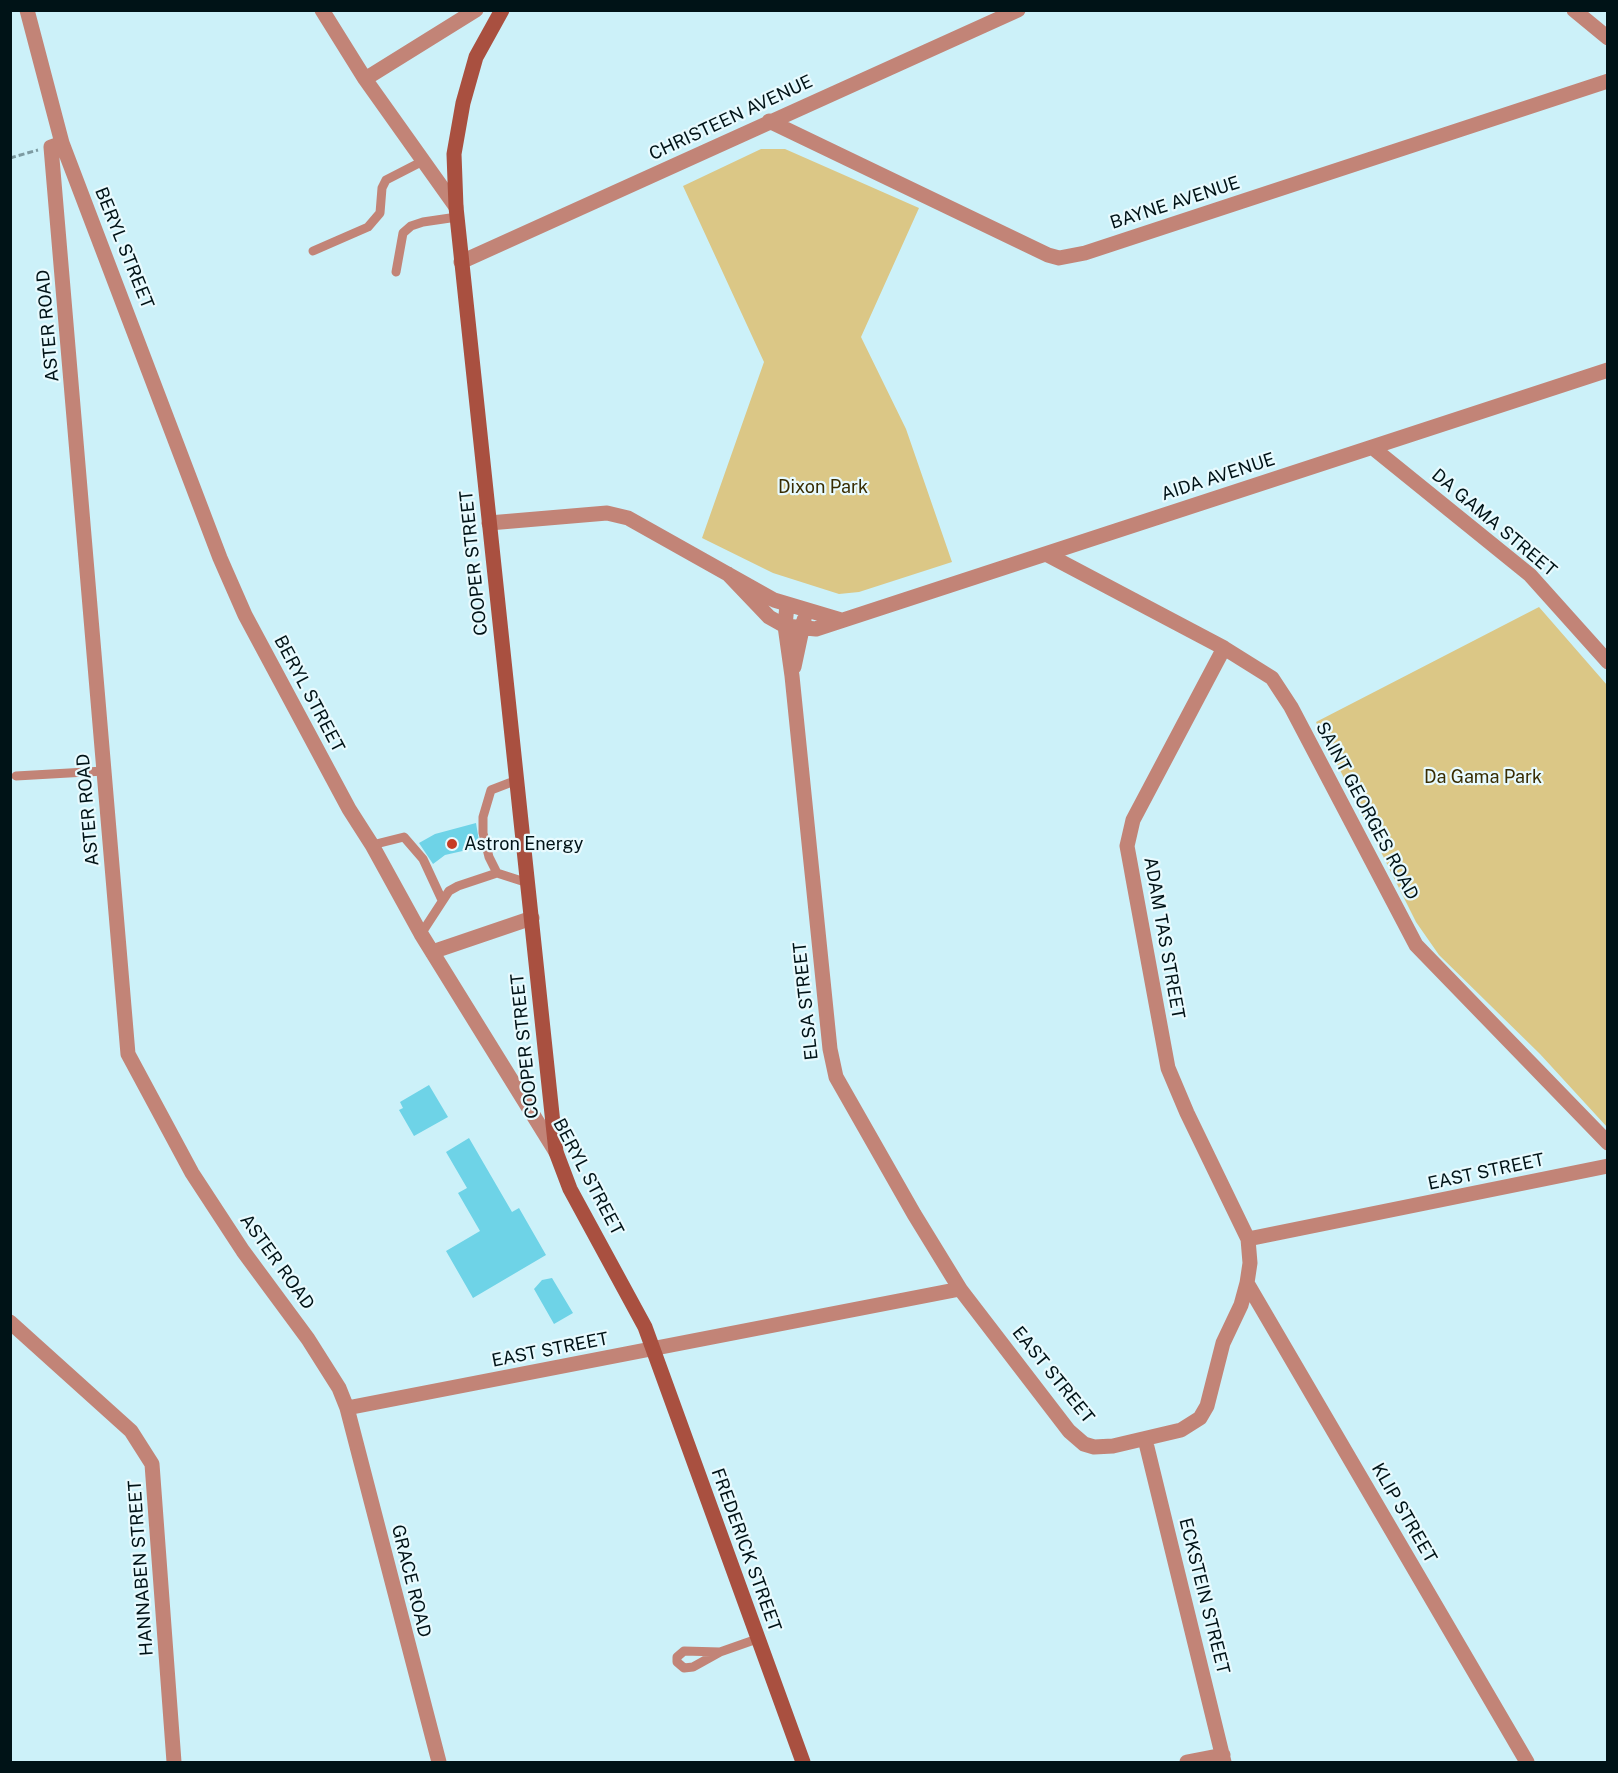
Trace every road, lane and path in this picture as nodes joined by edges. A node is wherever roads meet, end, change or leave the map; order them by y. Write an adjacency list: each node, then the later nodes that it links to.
1 (27, 10): 11 (street, BERYL STREET)
2 (322, 10): 8 (street)
3 (476, 10): 8 (street)
4 (502, 10): 14 (main road, COOPER STREET)
5 (1018, 10): 10 (street, CHRISTEEN AVENUE)
6 (1575, 10): 7 (street)
7 (1608, 38)
8 (365, 79): 13 (street)
9 (1608, 81): 10 (street, BAYNE AVENUE)
10 (769, 121): 16 (street, CHRISTEEN AVENUE)
11 (56, 145): 12 (path); 31 (street, ASTER ROAD); 34 (street, BERYL STREET)
12 (10, 158)
13 (423, 161): 14 (street); 15 (lane)
14 (456, 212): 16 (main road, COOPER STREET); 17 (lane)
15 (314, 251)
16 (461, 262): 20 (main road, COOPER STREET)
17 (396, 272)
18 (1608, 370): 19 (street, AIDA AVENUE)
19 (1373, 448): 21 (street, AIDA AVENUE); 29 (street, DA GAMA STREET)
20 (489, 523): 22 (street, AIDA AVENUE); 33 (main road, COOPER STREET)
21 (1048, 555): 25 (street, AIDA AVENUE); 28 (street, SAINT GEORGES ROAD)
22 (728, 574): 23 (street, AIDA AVENUE); 26 (street, AIDA AVENUE)
23 (787, 605): 24 (street, AIDA AVENUE); 26 (street, ELSA STREET)
24 (805, 609): 25 (street, AIDA AVENUE); 27 (street, ELSA STREET)
25 (841, 620): 27 (street, AIDA AVENUE)
26 (785, 626): 27 (street, AIDA AVENUE); 30 (street, ELSA STREET)
27 (803, 630): 30 (street, ELSA STREET)
28 (1224, 648): 41 (street, SAINT GEORGES ROAD); 44 (street, ADAM TAS STREET)
29 (1608, 662)
30 (792, 676): 46 (street, ELSA STREET)
31 (104, 771): 32 (lane); 49 (street, ASTER ROAD)
32 (16, 776)
33 (517, 780): 35 (lane); 36 (main road, COOPER STREET)
34 (372, 845): 37 (lane); 39 (street, BERYL STREET)
35 (497, 873): 36 (lane); 37 (lane)
36 (528, 882): 38 (main road, COOPER STREET)
37 (442, 900): 39 (lane)
38 (532, 918): 40 (street); 42 (main road, COOPER STREET)
39 (421, 934): 40 (street, BERYL STREET)
40 (432, 952): 42 (street, BERYL STREET)
41 (1608, 1143)
42 (556, 1152): 48 (main road, BERYL STREET)
43 (1608, 1166): 44 (street, EAST STREET)
44 (1248, 1239): 45 (street, EAST STREET)
45 (1247, 1284): 50 (street, EAST STREET); 58 (street, KLIP STREET)
46 (960, 1289): 48 (street, EAST STREET); 50 (street, EAST STREET)
47 (10, 1322): 54 (street, HANNABEN STREET)
48 (654, 1351): 49 (street, EAST STREET); 51 (main road, FREDERICK STREET)
49 (347, 1408): 55 (street, GRACE ROAD)
50 (1145, 1439): 53 (street, ECKSTEIN STREET)
51 (758, 1639): 52 (lane); 56 (main road, FREDERICK STREET)
52 (720, 1652)
53 (1223, 1759): 57 (street)
54 (174, 1762)
55 (439, 1762)
56 (802, 1762)
57 (1186, 1762)
58 (1527, 1762)

